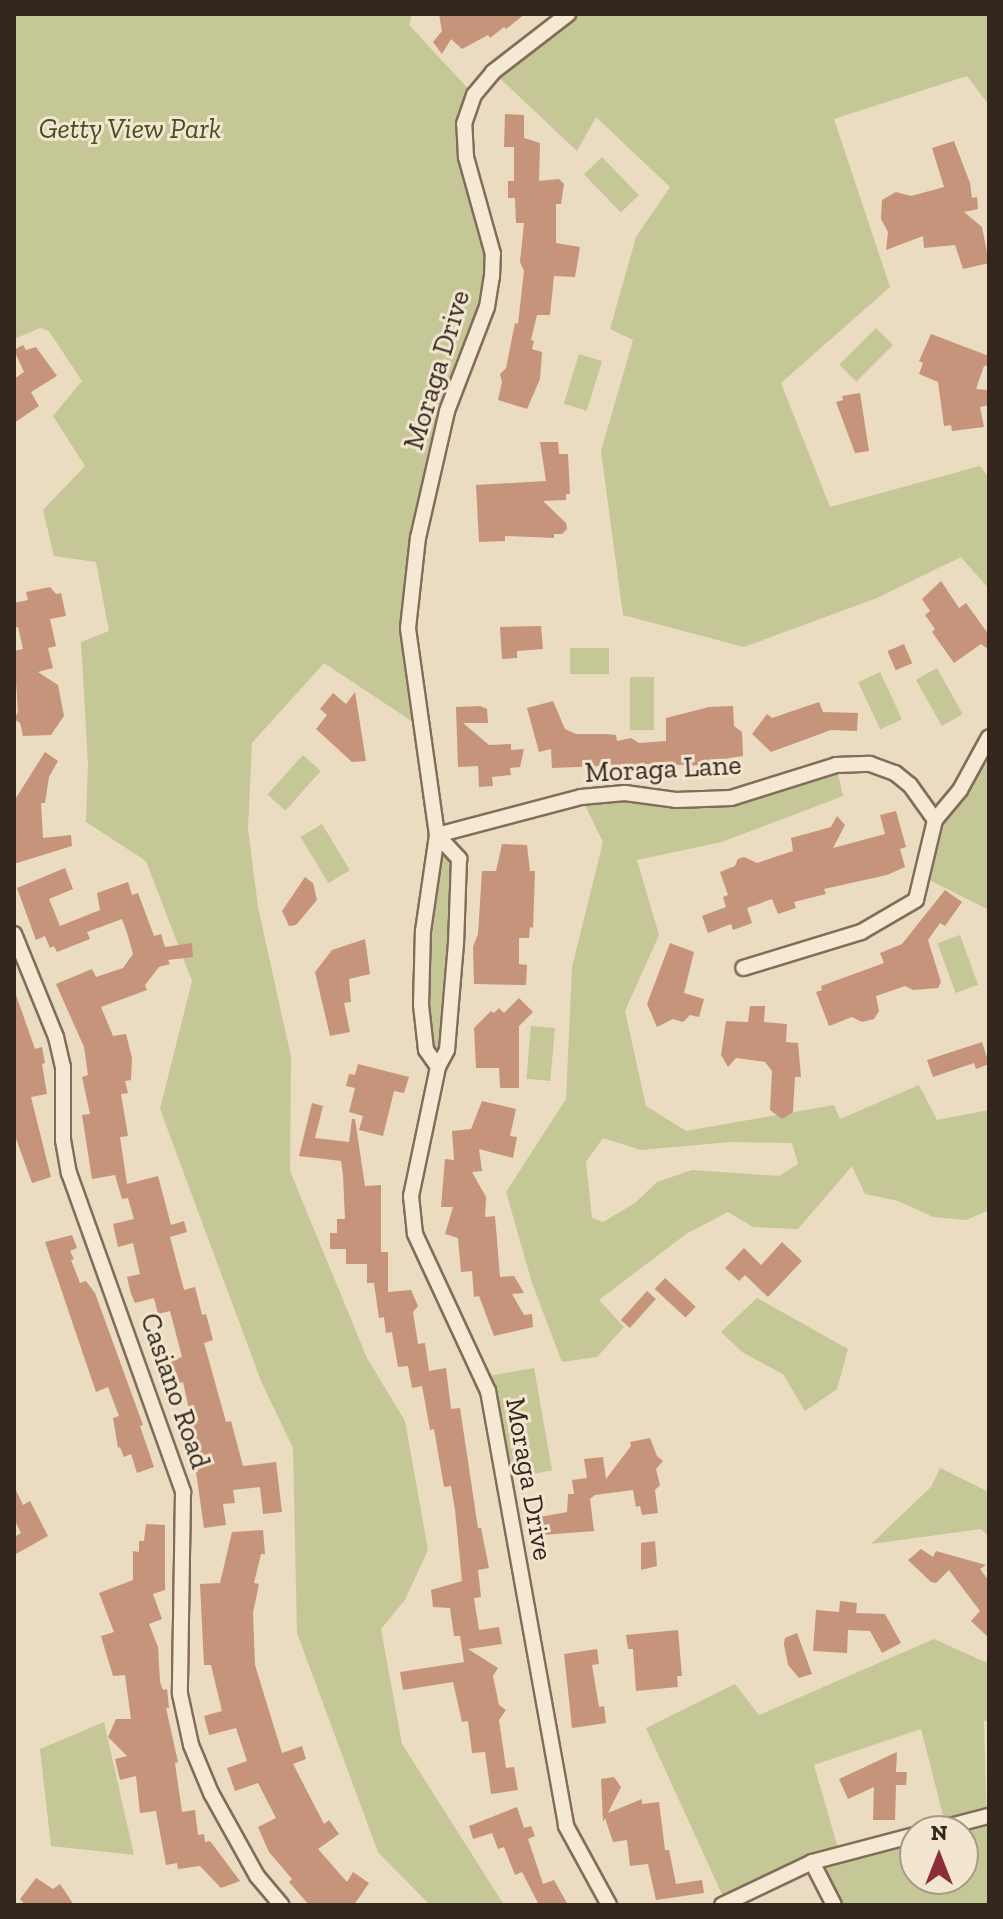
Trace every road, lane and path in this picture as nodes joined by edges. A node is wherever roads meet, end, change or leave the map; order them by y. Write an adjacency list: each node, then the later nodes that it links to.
1 (568, 14): 4 (street, Moraga Drive)
2 (989, 737): 3 (street)
3 (935, 820): 4 (street, Moraga Lane); 6 (street)
4 (437, 835): 7 (street, Moraga Drive); 7 (street, Moraga Drive)
5 (14, 934): 10 (street, Casiano Road)
6 (743, 968)
7 (438, 1067): 11 (street, Moraga Drive)
8 (899, 1839): 9 (street)
9 (812, 1862): 12 (street); 13 (street)
10 (281, 1905)
11 (609, 1905)
12 (722, 1905)
13 (834, 1905)

